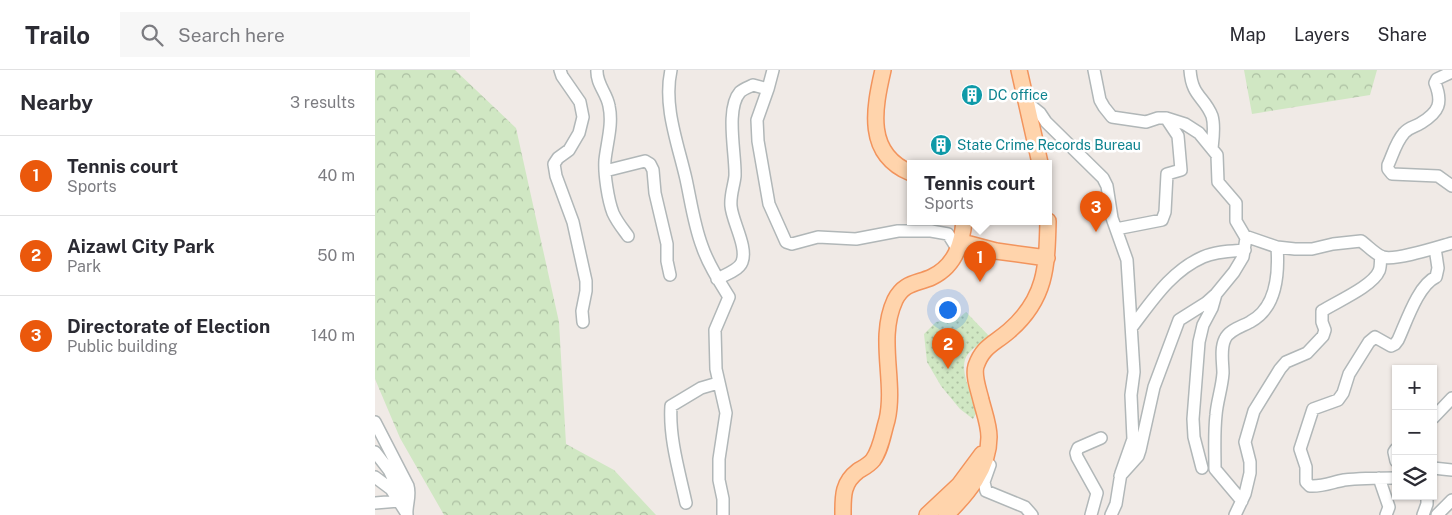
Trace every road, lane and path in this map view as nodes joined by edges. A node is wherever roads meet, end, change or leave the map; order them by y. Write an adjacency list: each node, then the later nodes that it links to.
1 (560, 70): 34 (street)
2 (597, 70): 16 (street)
3 (659, 70): 9 (street)
4 (773, 70): 11 (street)
5 (883, 70): 17 (main road)
6 (1019, 70): 12 (main road)
7 (1094, 70): 13 (street)
8 (1191, 70): 14 (street)
9 (671, 72): 32 (street)
10 (1452, 72): 18 (street)
11 (769, 89): 25 (street); 32 (street)
12 (1025, 101): 15 (main road); 21 (street)
13 (1166, 118): 14 (street); 21 (street)
14 (1212, 148): 23 (street)
15 (1040, 160)
16 (605, 171): 22 (street); 31 (street)
17 (907, 171)
18 (1452, 186)
19 (963, 225): 25 (main road)
20 (1048, 225): 30 (main road)
21 (1116, 229): 35 (street)
22 (628, 236)
23 (1245, 236): 26 (street); 28 (street)
24 (1452, 243): 27 (street)
25 (960, 246): 30 (main road); 61 (main road)
26 (1277, 247): 29 (street); 40 (street)
27 (1435, 248): 29 (street); 50 (street)
28 (1245, 250): 33 (street); 35 (street)
29 (1381, 256): 55 (street)
30 (1047, 258): 41 (main road)
31 (670, 276)
32 (717, 279): 36 (street)
33 (1216, 294): 42 (street); 48 (street)
34 (583, 322)
35 (1132, 327): 48 (street)
36 (718, 384): 57 (street); 60 (street)
37 (1452, 398): 38 (street)
38 (1437, 414)
39 (375, 422): 52 (street)
40 (1215, 432): 42 (street); 55 (street)
41 (989, 436): 62 (main road); 63 (main road); 64 (street)
42 (1194, 437): 45 (street)
43 (1101, 438): 65 (street)
44 (375, 452): 52 (street)
45 (1202, 468)
46 (1437, 468): 47 (street)
47 (1452, 470)
48 (1120, 476): 58 (street)
49 (375, 477): 52 (street)
50 (1379, 478): 51 (street); 67 (street)
51 (1392, 478)
52 (403, 500): 56 (street); 59 (street)
53 (1427, 500): 68 (street)
54 (1452, 500): 69 (street)
55 (1242, 501): 66 (street)
56 (375, 503)
57 (686, 503)
58 (1112, 514)
59 (407, 515)
60 (723, 515)
61 (843, 515)
62 (927, 515)
63 (945, 515)
64 (1032, 515)
65 (1091, 515)
66 (1235, 515)
67 (1386, 515)
68 (1423, 515)
69 (1437, 515)

